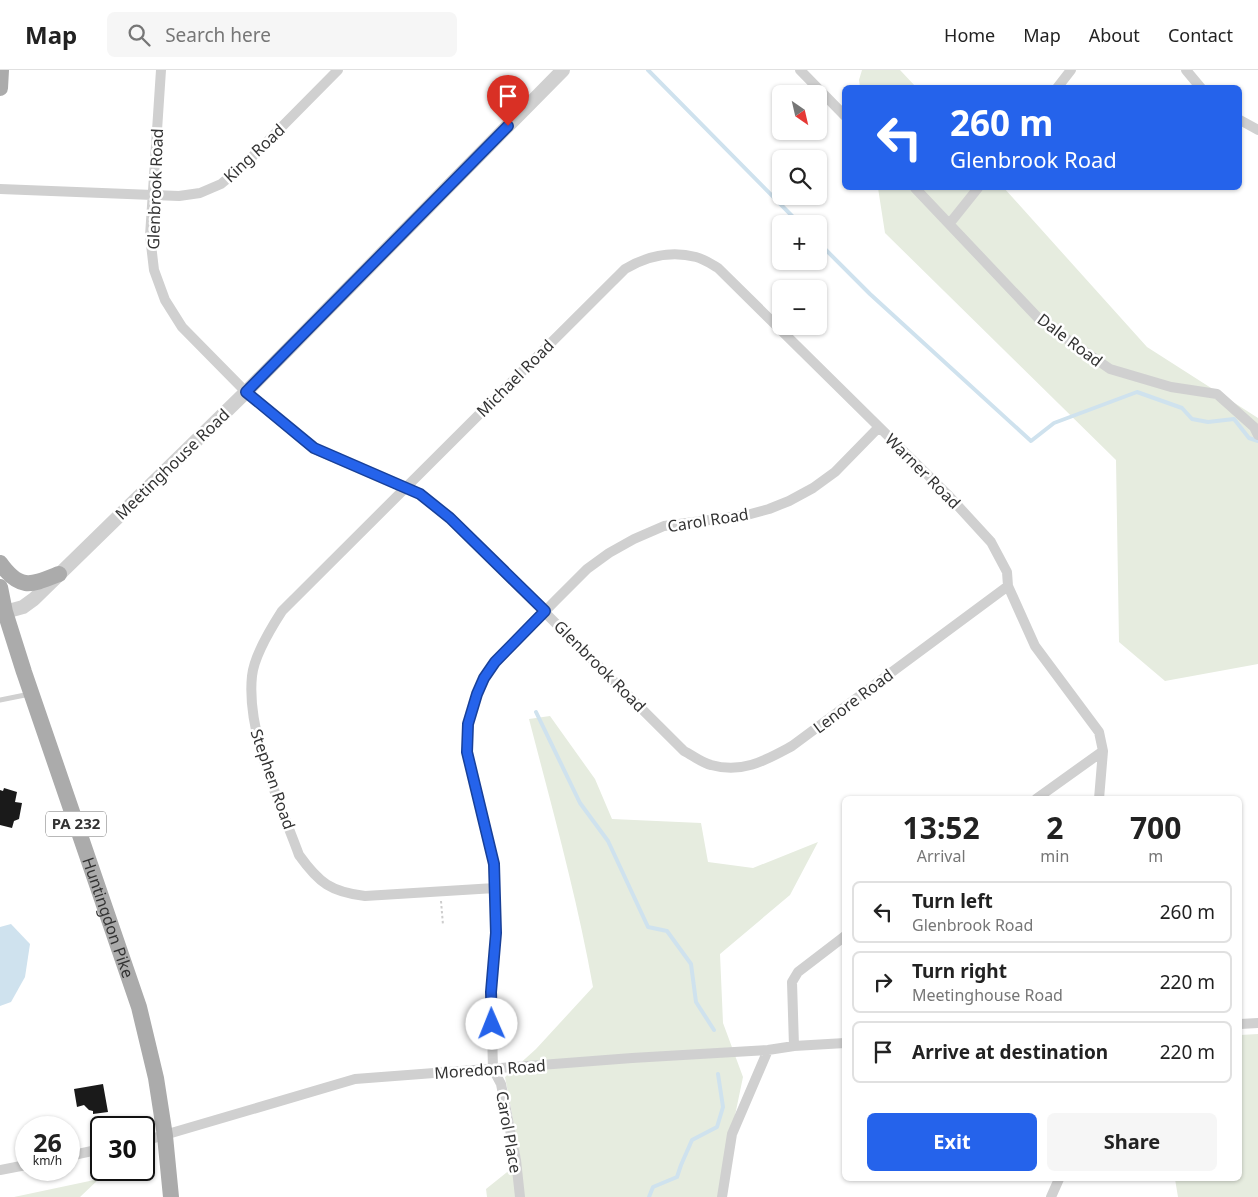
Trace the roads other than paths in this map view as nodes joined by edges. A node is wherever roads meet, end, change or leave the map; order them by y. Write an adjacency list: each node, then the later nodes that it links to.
1 (1, 70): 10 (main road)
2 (161, 70): 17 (street, Glenbrook Road)
3 (338, 70): 17 (street, King Road)
4 (563, 70): 20 (street, Meetinghouse Road)
5 (800, 70): 11 (street)
6 (1071, 70): 8 (street)
7 (1186, 70): 9 (street)
8 (1059, 85)
9 (1198, 85)
10 (0, 88)
11 (842, 113)
12 (1242, 121): 13 (street)
13 (1258, 130)
14 (0, 188): 17 (street, King Road)
15 (917, 190): 18 (street, Dale Road)
16 (976, 190): 18 (street)
17 (153, 195): 20 (street, Glenbrook Road)
18 (950, 223): 22 (street, Dale Road)
19 (625, 269): 21 (street, Warner Road); 23 (street, Michael Road)
20 (246, 392): 23 (street, Glenbrook Road); 25 (street, Meetinghouse Road)
21 (879, 427): 26 (street, Warner Road); 28 (street, Carol Road)
22 (1256, 431)
23 (406, 488): 28 (street, Glenbrook Road); 36 (street, Stephen Road)
24 (0, 563): 25 (main road)
25 (59, 574): 29 (street, Meetinghouse Road)
26 (1008, 586): 32 (street, Lenore Road); 33 (street, Warner Road)
27 (0, 587): 29 (main road, Huntingdon Pike / PA 232)
28 (545, 611): 32 (street, Glenbrook Road); 36 (street, Carol Road)
29 (2, 614): 30 (main road, Huntingdon Pike / PA 232)
30 (31, 694): 31 (lane); 44 (main road, Huntingdon Pike / PA 232)
31 (0, 700)
32 (684, 751)
33 (1103, 751): 34 (street); 35 (street, Warner Road)
34 (1040, 796)
35 (1099, 796)
36 (495, 888): 43 (street, Carol Road)
37 (842, 938): 41 (street)
38 (1258, 1023): 39 (street)
39 (1242, 1024)
40 (842, 1043): 41 (street, Moredon Road)
41 (794, 1046): 42 (street, Moredon Road)
42 (768, 1050): 43 (street, Moredon Road); 51 (street)
43 (493, 1069): 44 (street, Moredon Road); 50 (street, Carol Place)
44 (165, 1136): 45 (street, Moredon Road); 49 (main road, Huntingdon Pike / PA 232)
45 (155, 1138)
46 (15, 1167): 47 (street)
47 (0, 1170)
48 (1058, 1181): 52 (street)
49 (171, 1197)
50 (520, 1197)
51 (722, 1197)
52 (1051, 1197)

